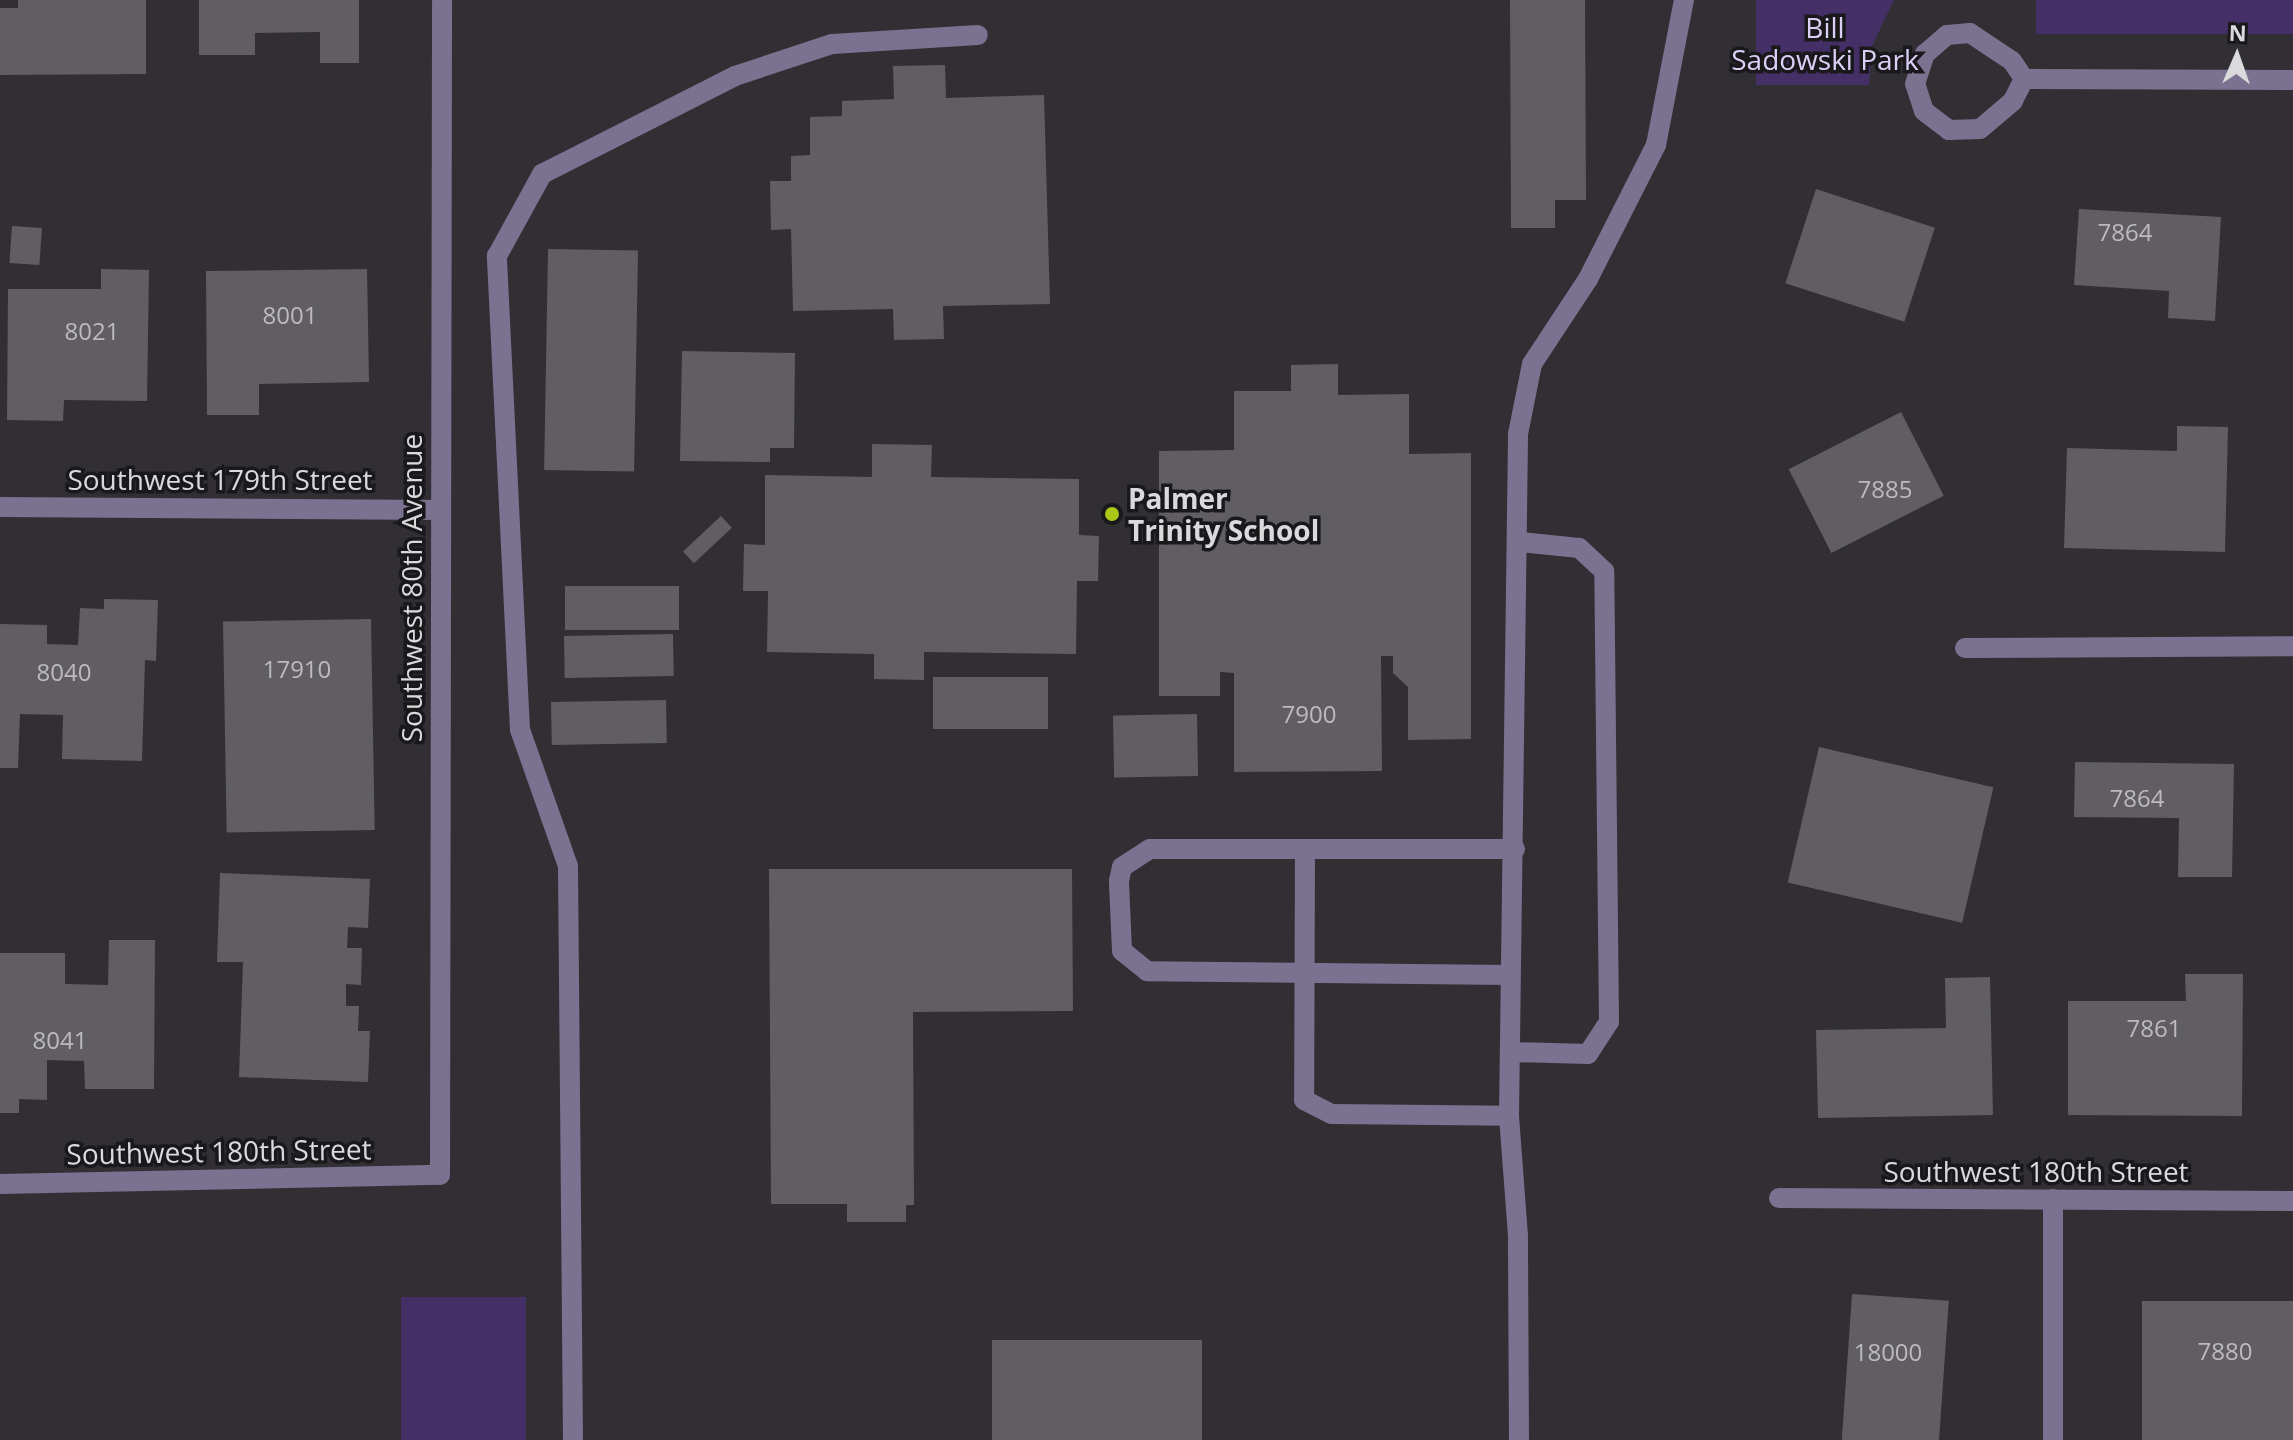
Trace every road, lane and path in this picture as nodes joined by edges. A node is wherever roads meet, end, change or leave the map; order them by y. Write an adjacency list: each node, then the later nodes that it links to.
1 (442, 0): 7 (street, Southwest 80th Avenue)
2 (1684, 0): 8 (street)
3 (978, 35): 22 (street)
4 (2024, 79): 4 (street); 5 (street)
5 (2293, 80)
6 (0, 507): 7 (street, Southwest 179th Street)
7 (439, 510): 17 (street, Southwest 80th Avenue)
8 (1520, 542): 12 (street); 15 (street)
9 (2293, 646): 10 (street)
10 (1965, 648)
11 (1305, 849): 12 (street); 13 (street); 13 (street)
12 (1515, 849): 14 (street)
13 (1301, 972): 14 (street); 16 (street)
14 (1510, 975): 15 (street)
15 (1510, 1052): 16 (street)
16 (1509, 1116): 23 (street)
17 (440, 1175): 18 (street, Southwest 180th Street)
18 (0, 1184)
19 (1779, 1198): 20 (street, Southwest 180th Street)
20 (2053, 1199): 21 (street, Southwest 180th Street); 24 (street)
21 (2293, 1201)
22 (573, 1440)
23 (1519, 1440)
24 (2053, 1440)

